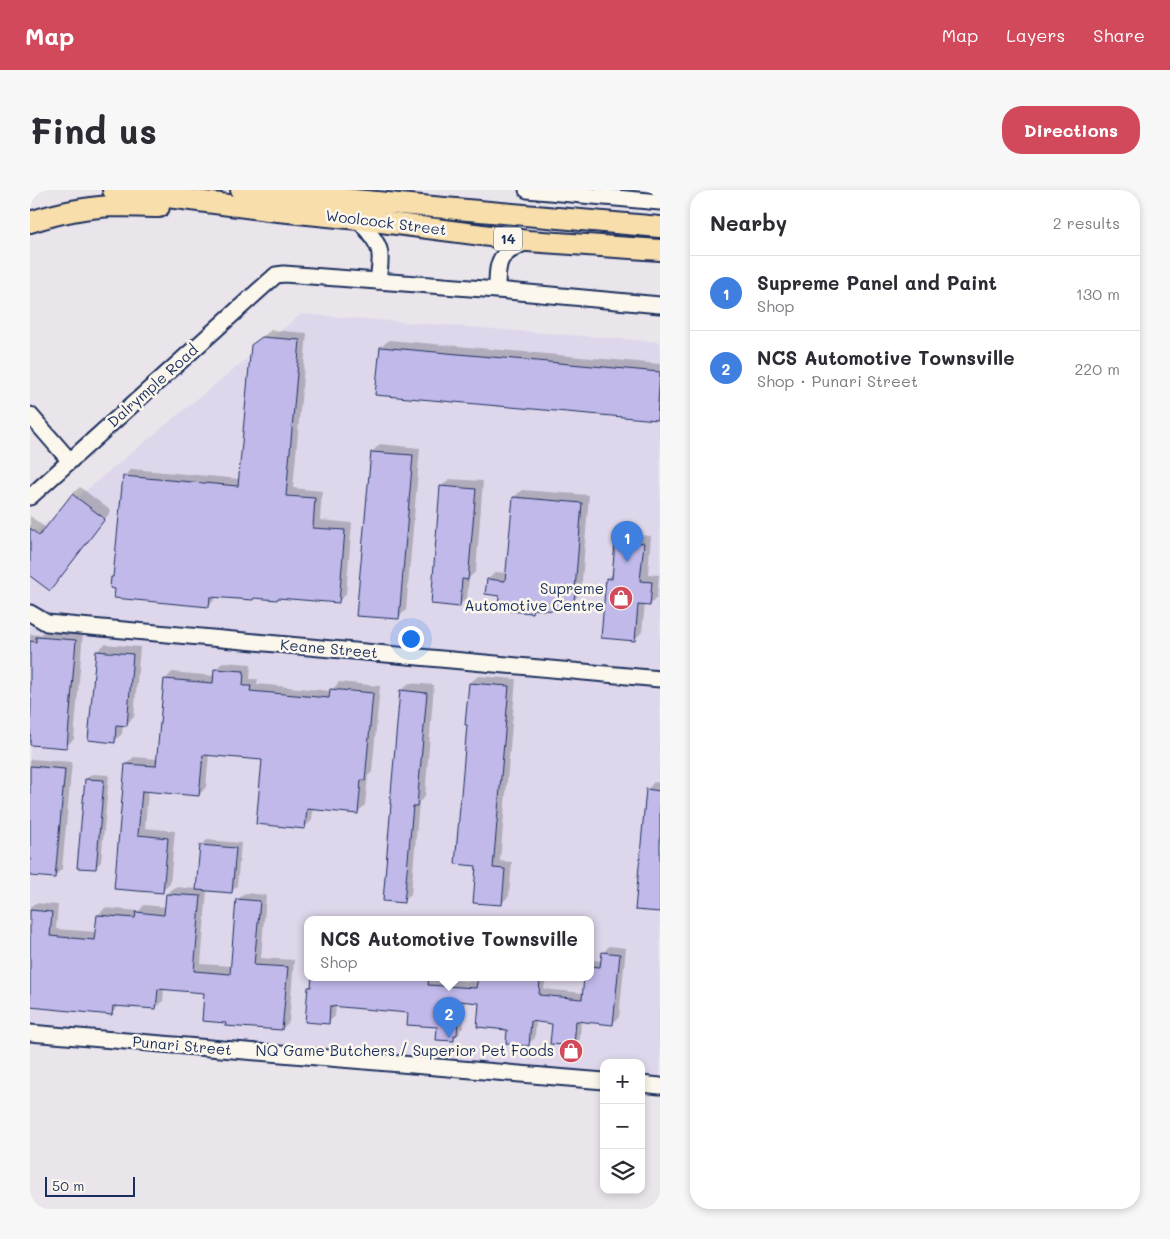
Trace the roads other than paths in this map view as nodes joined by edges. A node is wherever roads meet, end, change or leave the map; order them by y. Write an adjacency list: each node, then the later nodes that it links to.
1 (113, 190): 5 (main road, Woolcock Street / 14)
2 (240, 190): 8 (main road, Woolcock Street / 14)
3 (527, 190): 4 (street)
4 (660, 202)
5 (268, 210): 6 (main road, Woolcock Street / 14); 7 (main road)
6 (358, 219): 9 (main road, Woolcock Street / 14); 11 (street)
7 (30, 222)
8 (660, 228)
9 (528, 241): 10 (main road, Woolcock Street / 14); 12 (street)
10 (660, 250)
11 (378, 281): 12 (street); 15 (street, Dalrymple Road)
12 (497, 290): 13 (street)
13 (660, 305)
14 (30, 414): 15 (street)
15 (70, 461): 16 (street, Dalrymple Road)
16 (30, 497)
17 (30, 613): 18 (street, Keane Street)
18 (660, 679)
19 (30, 1033): 20 (street, Punari Street)
20 (600, 1081)
21 (645, 1084): 22 (street)
22 (660, 1086)

